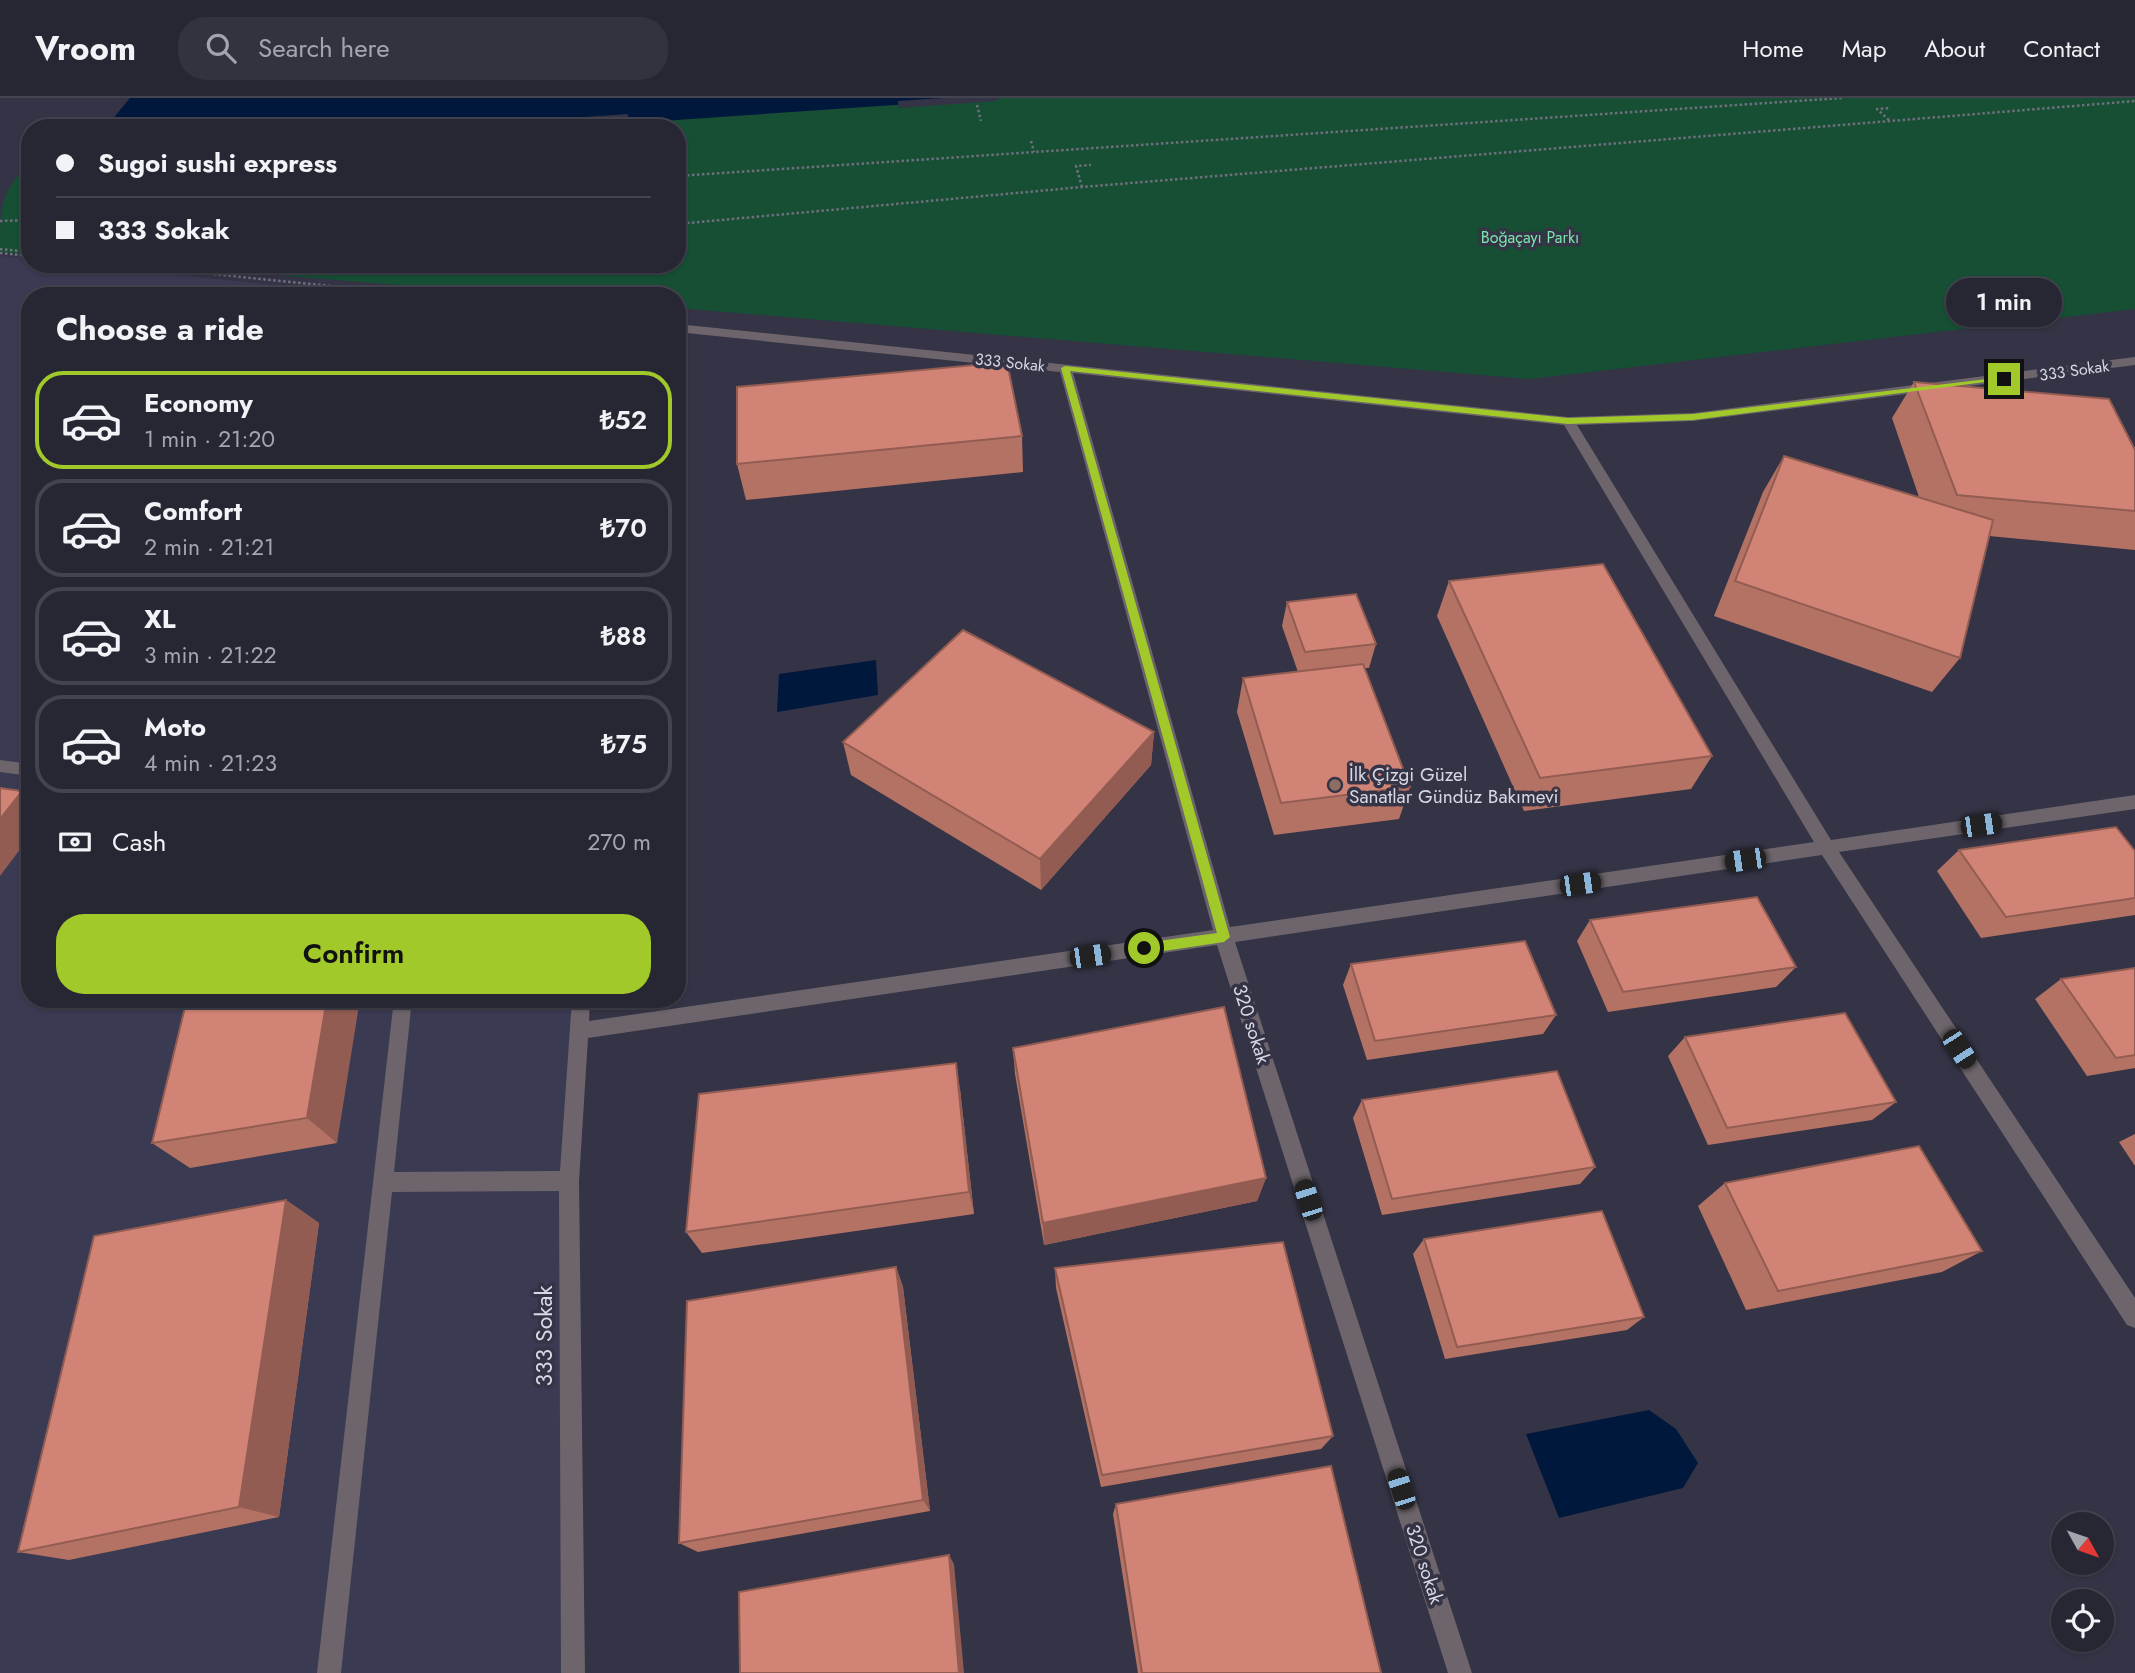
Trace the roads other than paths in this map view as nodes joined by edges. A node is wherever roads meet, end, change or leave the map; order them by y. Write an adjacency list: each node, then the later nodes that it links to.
1 (686, 329): 3 (street, 333 Sokak)
2 (2135, 361): 4 (street, 333 Sokak)
3 (1065, 368): 4 (street, 333 Sokak); 9 (street, 320 sokak)
4 (1568, 421): 8 (street)
5 (0, 766): 6 (street)
6 (21, 769)
7 (2135, 802): 8 (street)
8 (1827, 848): 9 (street); 15 (street)
9 (1224, 937): 12 (street); 18 (street, 320 sokak)
10 (402, 1008): 14 (street)
11 (580, 1008): 12 (street, 333 Sokak)
12 (579, 1031): 13 (street, 333 Sokak)
13 (569, 1181): 14 (street); 17 (street, 333 Sokak)
14 (383, 1182): 16 (street)
15 (2135, 1317)
16 (329, 1673)
17 (573, 1673)
18 (1460, 1673)

